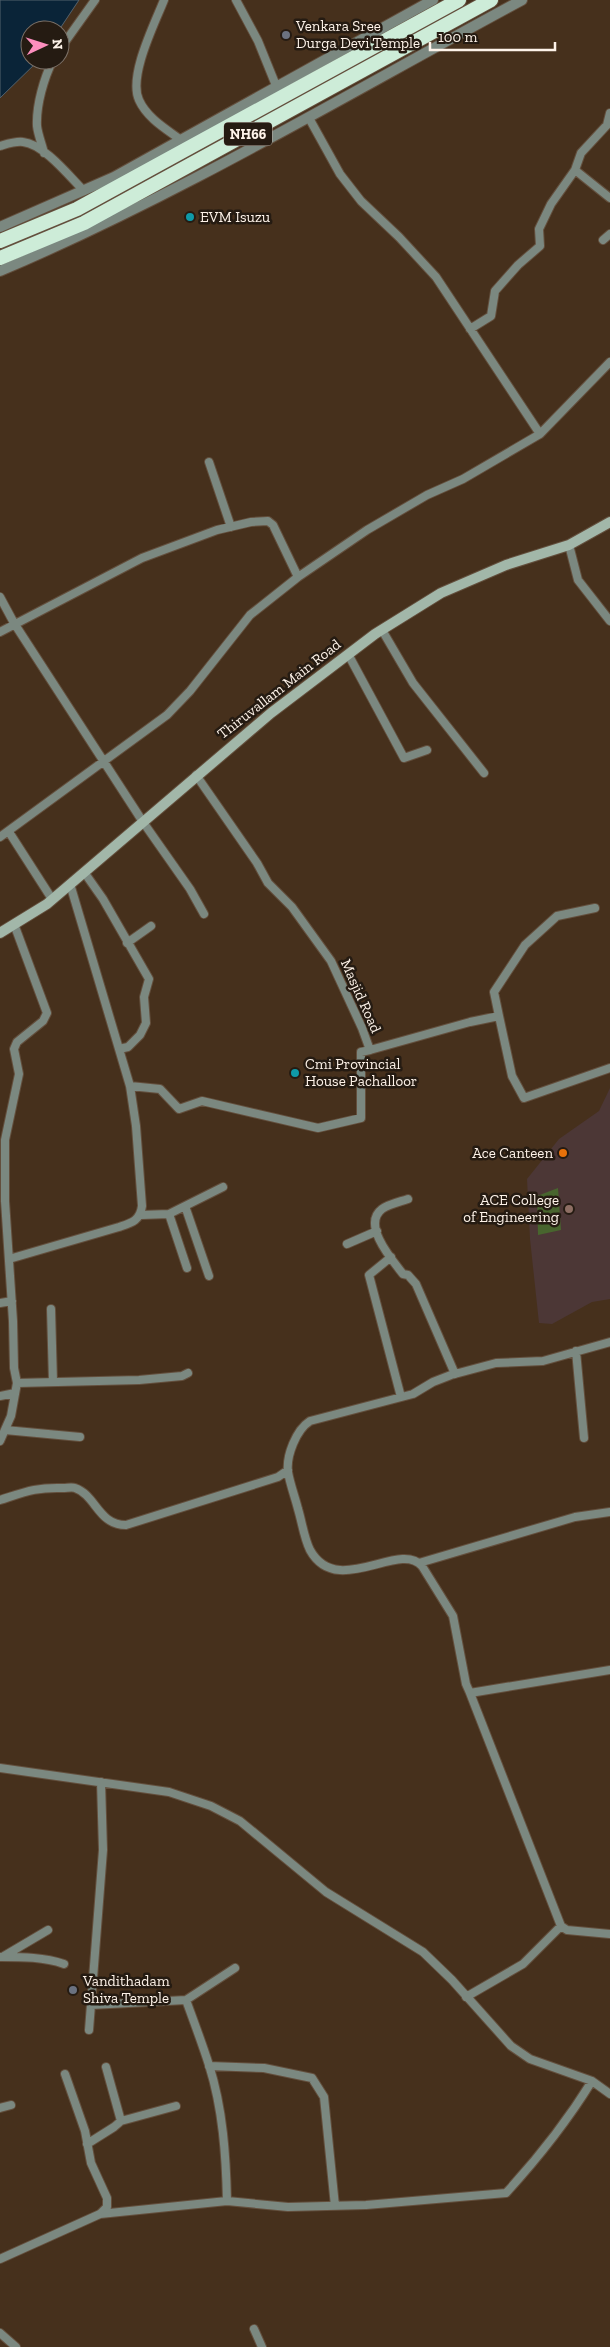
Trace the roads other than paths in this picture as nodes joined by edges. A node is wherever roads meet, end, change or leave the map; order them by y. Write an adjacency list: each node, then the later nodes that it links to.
1 (95, 0): 8 (street)
2 (164, 0): 13 (street)
3 (236, 0): 10 (street)
4 (434, 0): 10 (street)
5 (460, 0): 22 (highway, NH66)
6 (491, 0): 23 (highway, NH66)
7 (522, 0): 12 (street)
8 (70, 35)
9 (49, 70): 15 (street)
10 (277, 88): 13 (street)
11 (610, 113): 16 (street)
12 (309, 118): 24 (street); 25 (street)
13 (181, 140): 17 (street)
14 (0, 146): 15 (street)
15 (44, 153): 17 (street)
16 (575, 170): 18 (street); 25 (street)
17 (84, 192): 19 (street)
18 (610, 198)
19 (0, 227)
20 (610, 234): 21 (street)
21 (603, 240)
22 (0, 241)
23 (0, 258)
24 (0, 272)
25 (470, 329): 27 (street)
26 (610, 362): 27 (street)
27 (540, 434): 32 (street)
28 (209, 462): 30 (street)
29 (610, 522): 31 (main road, Thiruvallam Main Road)
30 (231, 527): 32 (street); 35 (street)
31 (569, 545): 34 (street); 36 (main road, Thiruvallam Main Road)
32 (298, 577): 40 (street)
33 (0, 597): 35 (street)
34 (610, 621)
35 (14, 623): 37 (street); 40 (street)
36 (382, 630): 38 (main road, Thiruvallam Main Road); 41 (street)
37 (0, 632)
38 (348, 654): 39 (street); 42 (main road, Thiruvallam Main Road)
39 (427, 750)
40 (105, 761): 43 (street); 44 (street)
41 (484, 772)
42 (196, 775): 43 (main road, Thiruvallam Main Road); 57 (street, Masjid Road)
43 (143, 822): 46 (main road, Thiruvallam Main Road); 50 (street)
44 (9, 832): 45 (street); 48 (street)
45 (0, 838)
46 (84, 872): 47 (main road, Thiruvallam Main Road); 54 (street)
47 (70, 884): 48 (main road, Thiruvallam Main Road); 56 (street)
48 (52, 899): 51 (main road, Thiruvallam Main Road)
49 (595, 908): 55 (street)
50 (204, 914)
51 (14, 924): 53 (main road, Thiruvallam Main Road); 68 (street)
52 (151, 926): 54 (street)
53 (1, 930)
54 (127, 943): 56 (street)
55 (499, 1016): 57 (street, Masjid Road); 58 (street)
56 (119, 1049): 59 (street)
57 (370, 1050): 59 (street)
58 (610, 1068)
59 (130, 1086): 64 (street)
60 (223, 1188): 62 (street)
61 (408, 1199): 65 (street)
62 (185, 1206): 63 (street); 70 (street)
63 (169, 1214): 64 (street); 69 (street)
64 (141, 1215): 68 (street)
65 (377, 1231): 66 (street); 67 (street)
66 (347, 1244)
67 (391, 1257): 77 (street); 82 (street)
68 (9, 1259): 71 (street)
69 (188, 1268)
70 (210, 1276)
71 (12, 1301): 72 (street); 79 (street)
72 (0, 1303)
73 (50, 1309): 78 (street)
74 (610, 1342): 75 (street)
75 (576, 1351): 77 (street); 85 (street)
76 (188, 1373): 78 (street)
77 (455, 1374): 82 (street)
78 (53, 1382): 79 (street)
79 (16, 1383): 80 (street)
80 (14, 1393): 81 (street); 83 (street)
81 (0, 1396)
82 (401, 1397): 87 (street)
83 (5, 1430): 84 (street); 86 (street)
84 (80, 1436)
85 (584, 1438)
86 (0, 1441)
87 (288, 1470): 88 (street); 90 (street)
88 (0, 1500)
89 (610, 1512): 90 (street)
90 (419, 1563): 92 (street)
91 (610, 1670): 92 (street)
92 (470, 1693): 95 (street)
93 (0, 1768): 94 (street)
94 (101, 1782): 101 (street); 103 (street)
95 (561, 1926): 97 (street); 101 (street)
96 (48, 1930): 98 (street)
97 (610, 1934)
98 (1, 1958): 99 (street)
99 (64, 1964)
100 (235, 1968): 102 (street)
101 (466, 1996): 108 (street)
102 (186, 2000): 103 (street); 105 (street)
103 (91, 2005): 104 (street)
104 (89, 2030)
105 (210, 2066): 115 (street); 116 (street)
106 (106, 2067): 113 (street)
107 (65, 2074): 114 (street)
108 (592, 2081): 109 (street); 116 (street)
109 (610, 2094)
110 (11, 2105): 112 (street)
111 (176, 2106): 113 (street)
112 (0, 2108)
113 (121, 2120): 114 (street)
114 (87, 2144): 117 (street)
115 (227, 2201): 116 (street); 117 (street)
116 (335, 2206)
117 (100, 2214): 118 (street)
118 (0, 2259)
119 (254, 2330): 122 (street)
120 (0, 2334): 121 (street)
121 (16, 2347)
122 (262, 2347)

